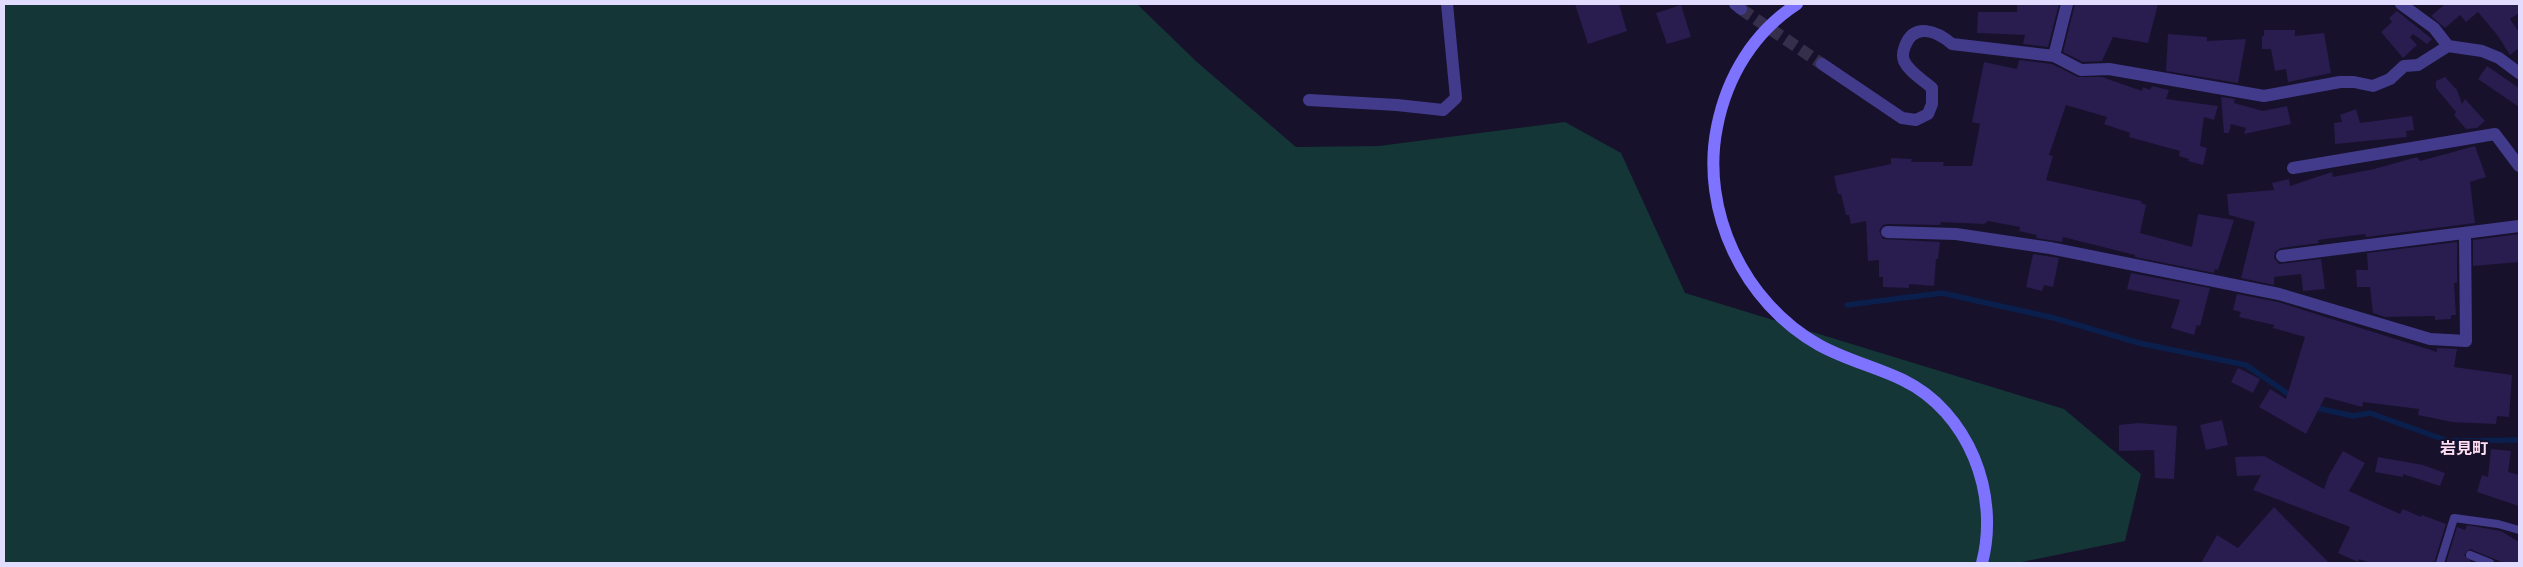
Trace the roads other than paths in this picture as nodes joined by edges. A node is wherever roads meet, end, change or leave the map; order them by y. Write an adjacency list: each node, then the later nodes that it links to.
1 (1447, 4): 9 (street)
2 (1797, 4): 18 (street)
3 (2067, 4): 6 (street)
4 (2401, 4): 5 (street)
5 (2448, 46): 6 (street); 8 (street)
6 (2054, 56): 7 (street)
7 (1822, 64)
8 (2519, 73)
9 (1309, 100)
10 (2519, 166): 11 (street)
11 (2292, 168)
12 (2519, 226): 14 (street)
13 (1887, 232): 14 (street)
14 (2465, 233): 15 (street)
15 (2282, 256)
16 (2519, 530): 19 (lane)
17 (2470, 555): 20 (lane)
18 (1982, 563)
19 (2440, 563)
20 (2490, 563)

